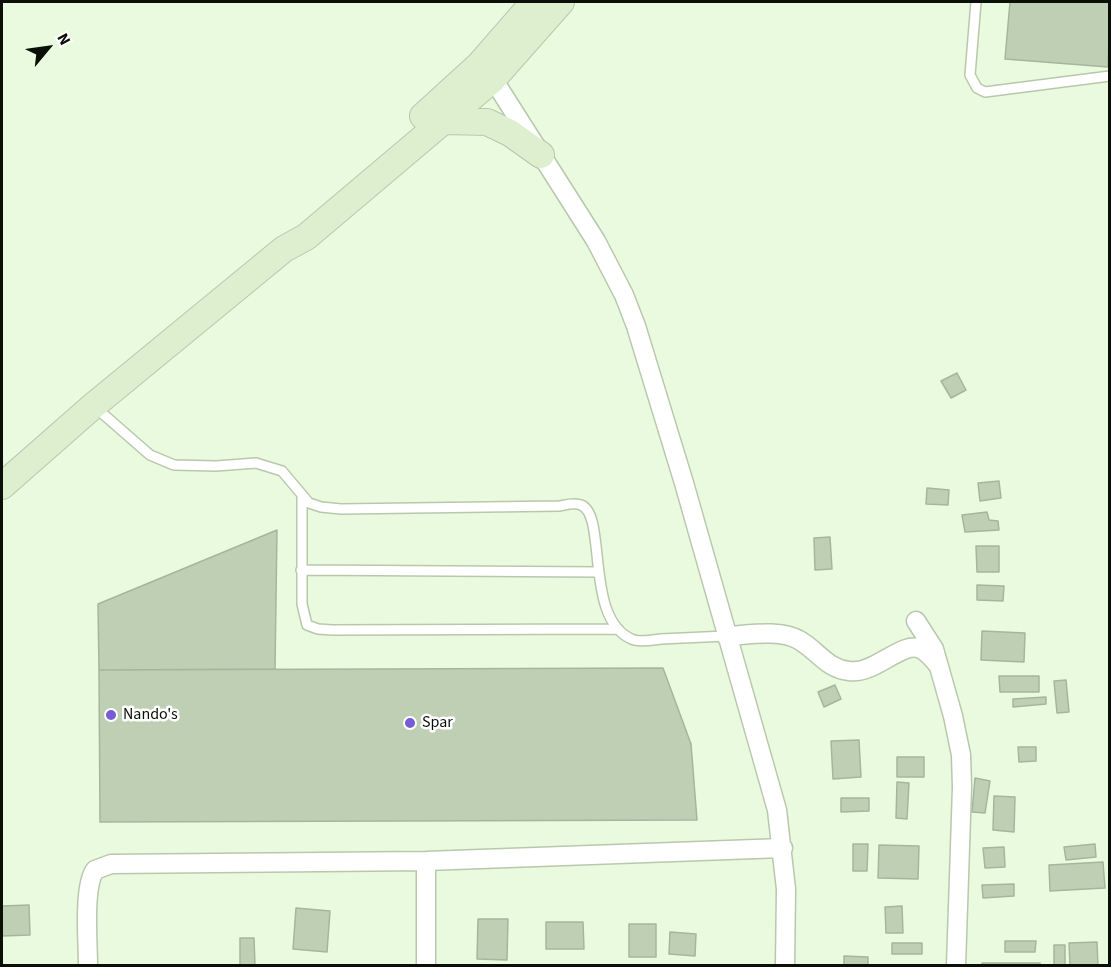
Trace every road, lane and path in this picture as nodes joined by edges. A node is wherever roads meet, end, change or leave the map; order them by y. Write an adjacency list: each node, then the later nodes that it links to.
1 (534, 2): 4 (street)
2 (561, 2): 4 (street)
3 (976, 2): 5 (lane)
4 (487, 71): 6 (street); 7 (street); 8 (street)
5 (1110, 76)
6 (444, 121): 7 (street); 8 (street)
7 (541, 155): 16 (street)
8 (284, 249): 9 (street)
9 (93, 406): 10 (street); 11 (lane)
10 (2, 486)
11 (302, 497): 12 (lane); 13 (lane)
12 (301, 570): 13 (lane); 15 (lane)
13 (598, 572): 15 (lane)
14 (915, 621): 17 (street)
15 (618, 629): 16 (lane)
16 (726, 636): 17 (street); 18 (street)
17 (939, 665): 23 (street)
18 (783, 848): 19 (street); 22 (street)
19 (426, 861): 20 (street); 21 (street)
20 (88, 966)
21 (426, 966)
22 (785, 966)
23 (956, 966)

